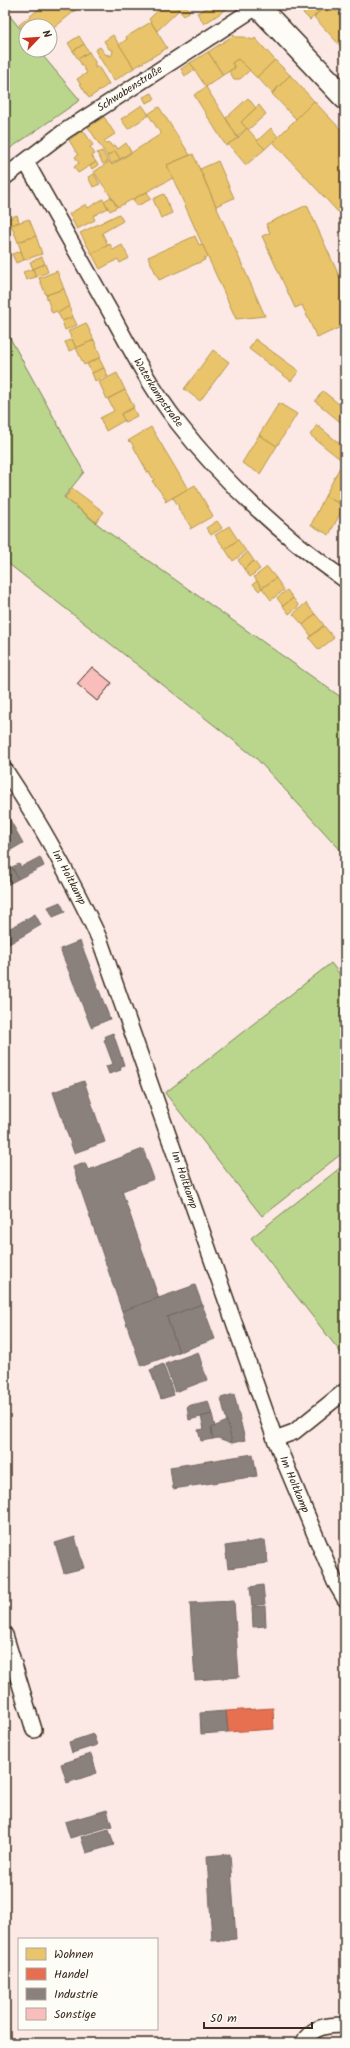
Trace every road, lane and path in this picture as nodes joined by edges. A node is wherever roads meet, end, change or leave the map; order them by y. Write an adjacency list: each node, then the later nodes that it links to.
1 (258, 5): 2 (main road); 3 (street, Schwabenstraße)
2 (345, 98)
3 (26, 162): 4 (street, Schwabenstraße); 5 (street, Waterkampstraße)
4 (5, 178)
5 (345, 580)
6 (5, 770): 8 (street, Im Holtkamp)
7 (345, 1391): 8 (street)
8 (275, 1439): 9 (street, Im Holtkamp)
9 (345, 1600)
10 (5, 1635): 11 (street)
11 (34, 1730)
12 (345, 2025): 13 (street)
13 (303, 2043)

